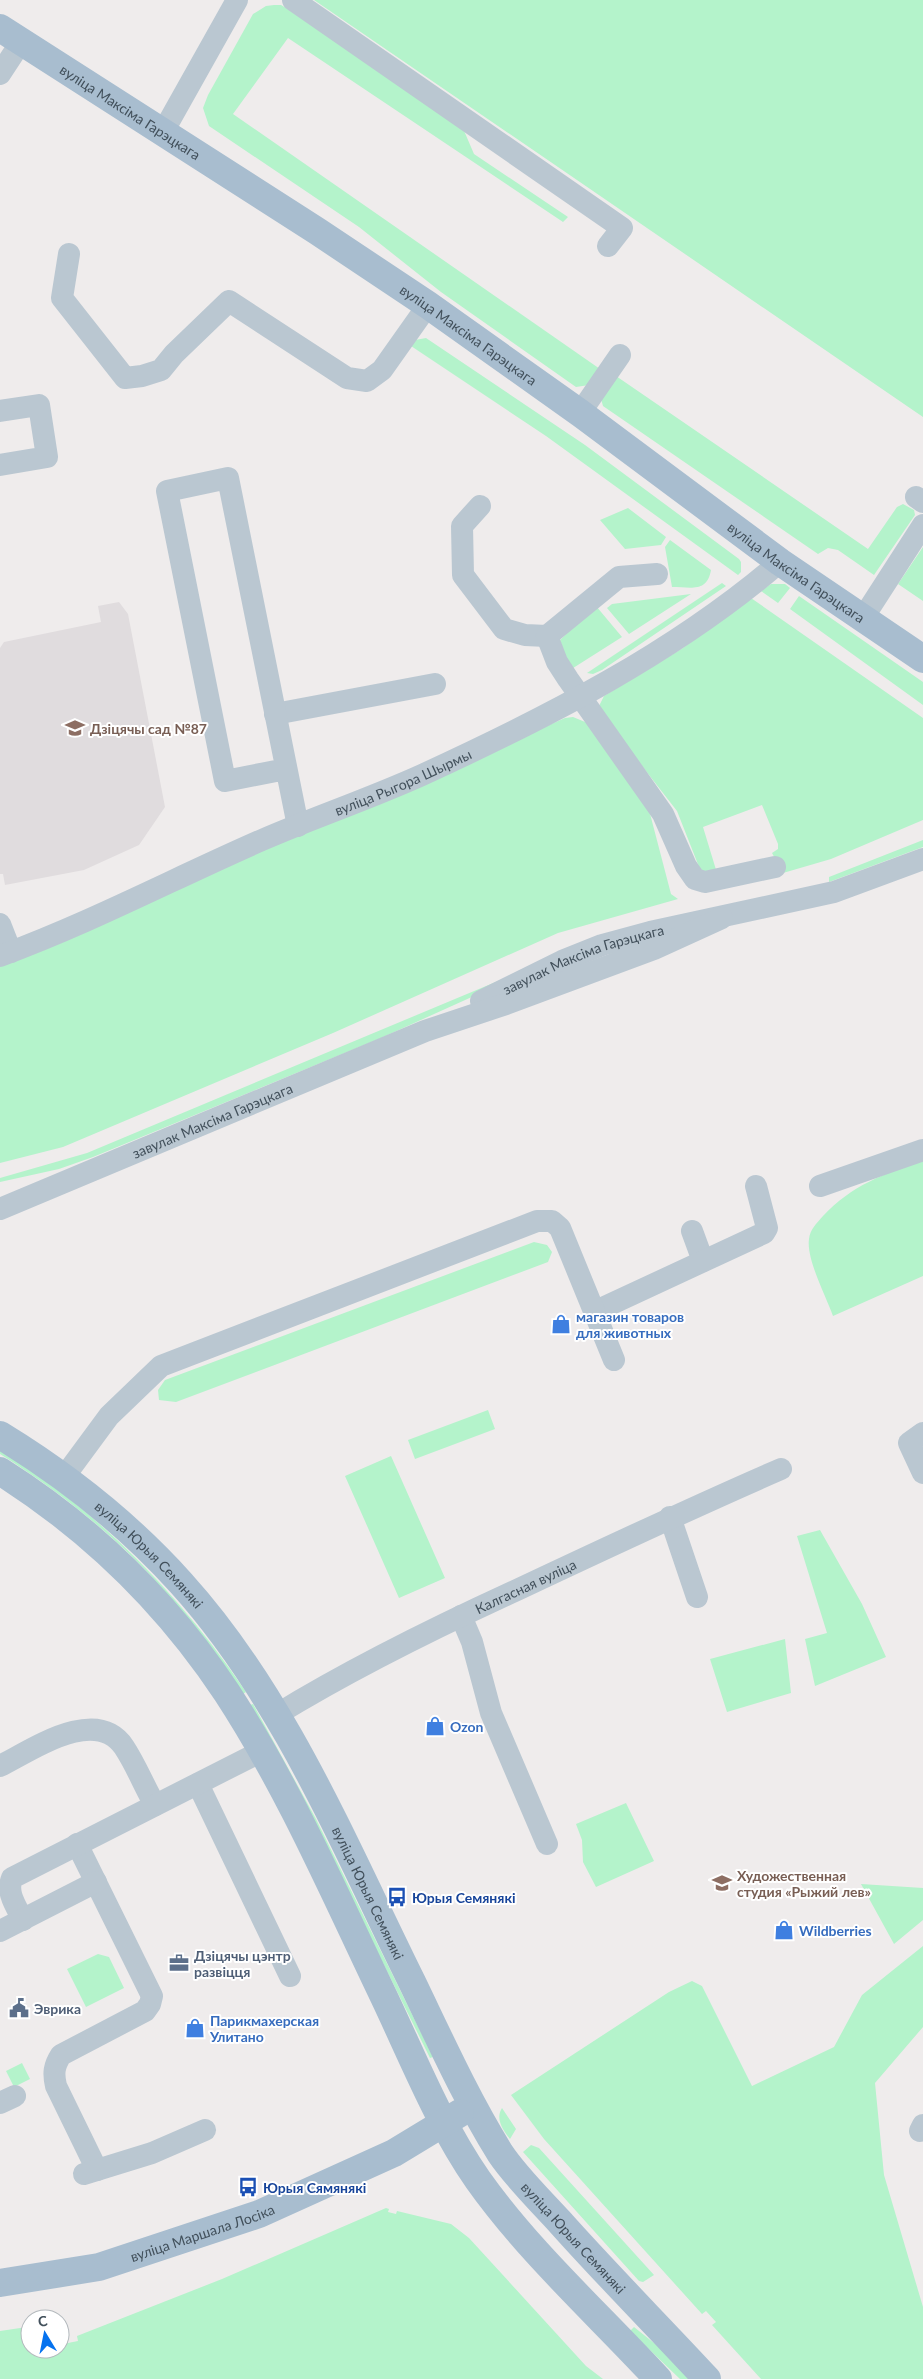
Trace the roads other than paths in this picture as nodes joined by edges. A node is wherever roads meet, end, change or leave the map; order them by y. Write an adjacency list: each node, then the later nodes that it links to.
1 (237, 0): 5 (street)
2 (293, 0): 6 (street)
3 (10, 35): 4 (street); 5 (main road, вуліца Максіма Гарэцкага)
4 (0, 74)
5 (163, 132): 8 (main road, вуліца Максіма Гарэцкага)
6 (608, 246)
7 (69, 254): 8 (street)
8 (428, 305): 11 (main road, вуліца Максіма Гарэцкага)
9 (620, 355): 11 (street)
10 (0, 411): 12 (street)
11 (580, 413): 15 (main road, вуліца Максіма Гарэцкага)
12 (0, 465)
13 (480, 506): 18 (street)
14 (923, 525): 17 (street)
15 (780, 562): 17 (main road, вуліца Максіма Гарэцкага); 21 (street, вуліца Рыгора Шырмы)
16 (657, 574): 18 (street)
17 (863, 618): 19 (main road, вуліца Максіма Гарэцкага)
18 (547, 636): 21 (street)
19 (923, 660)
20 (435, 684): 22 (street)
21 (580, 697): 24 (street, вуліца Рыгора Шырмы); 26 (street)
22 (275, 714): 23 (street); 23 (street)
23 (286, 769): 24 (street)
24 (298, 826): 28 (street, вуліца Рыгора Шырмы)
25 (923, 859): 32 (street, завулак Максіма Гарэцкага)
26 (775, 867)
27 (0, 924): 28 (street)
28 (6, 954)
29 (923, 1150): 31 (street)
30 (756, 1186): 34 (street)
31 (820, 1186)
32 (0, 1209)
33 (692, 1232): 34 (street)
34 (703, 1261): 35 (street)
35 (594, 1312): 36 (street); 42 (street)
36 (614, 1360)
37 (923, 1433): 41 (street)
38 (0, 1435): 42 (main road, вуліца Юрыя Семянякі)
39 (781, 1469): 43 (street, Калгасная вуліца)
40 (0, 1471): 47 (main road, вуліца Юрыя Семянякі)
41 (923, 1473)
42 (64, 1477): 46 (main road, вуліца Юрыя Семянякі)
43 (670, 1517): 44 (street); 45 (street, Калгасная вуліца)
44 (697, 1597)
45 (461, 1616): 46 (street, Калгасная вуліца); 52 (street)
46 (276, 1715): 57 (main road, вуліца Юрыя Семянякі)
47 (262, 1751): 49 (street); 58 (main road, вуліца Юрыя Семянякі)
48 (0, 1766): 50 (street)
49 (198, 1784): 50 (street); 56 (street)
50 (155, 1805): 51 (street)
51 (77, 1844): 53 (street); 54 (street)
52 (547, 1844)
53 (96, 1882): 54 (street); 59 (street)
54 (23, 1920): 55 (street)
55 (0, 1931)
56 (290, 1976)
57 (472, 2106): 58 (main road, вуліца Маршала Лосіка); 62 (main road, вуліца Юрыя Семянякі)
58 (444, 2122): 60 (main road, вуліца Маршала Лосіка); 61 (main road, вуліца Юрыя Семянякі)
59 (205, 2130)
60 (0, 2283)
61 (658, 2379)
62 (707, 2379)

